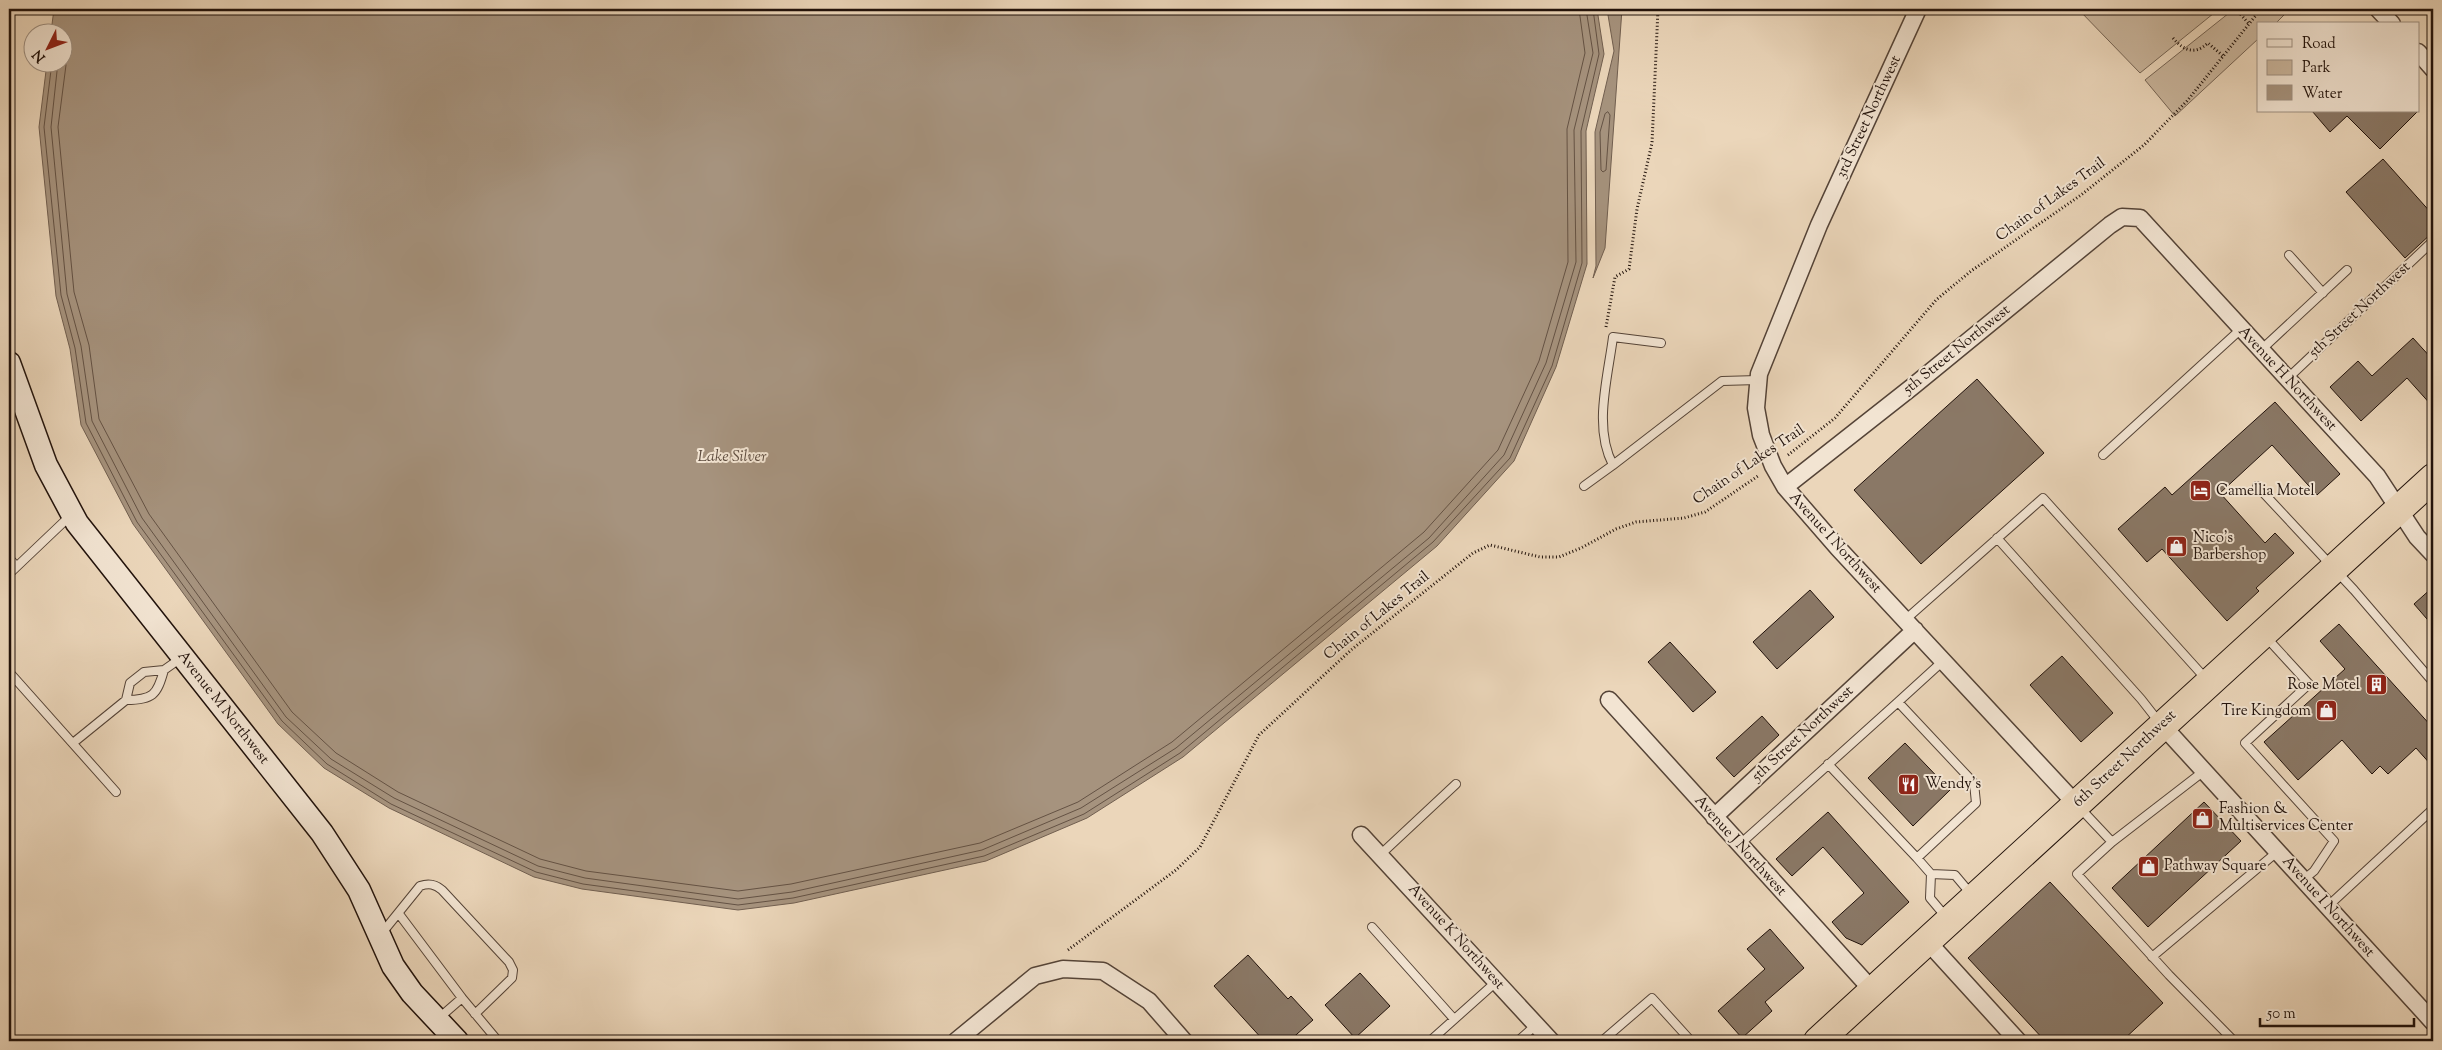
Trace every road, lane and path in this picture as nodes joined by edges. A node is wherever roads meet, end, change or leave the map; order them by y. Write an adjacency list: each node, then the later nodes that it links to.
1 (1658, 9): 19 (path)
2 (1918, 9): 13 (street, 3rd Street Northwest)
3 (2236, 9): 7 (path)
4 (2261, 9): 7 (path, Chain of Lakes Trail)
5 (2378, 9): 6 (street)
6 (2390, 22)
7 (2249, 24): 10 (path, Chain of Lakes Trail)
8 (2173, 38): 10 (path)
9 (2420, 54): 11 (street)
10 (2223, 56): 27 (path, Chain of Lakes Trail)
11 (2433, 69)
12 (2129, 217): 18 (street, Avenue H Northwest); 31 (street, 5th Street Northwest)
13 (1819, 225): 24 (street, Avenue I Northwest)
14 (2433, 241): 23 (lane, 5th Street Northwest)
15 (2289, 255): 17 (lane)
16 (2347, 270): 17 (lane)
17 (2323, 293): 21 (lane)
18 (2241, 329): 21 (street, Avenue H Northwest); 25 (lane)
19 (1604, 332)
20 (1661, 343): 26 (lane)
21 (2261, 350): 23 (street, Avenue H Northwest)
22 (9, 363): 33 (street, Avenue M Northwest)
23 (2287, 379): 32 (street, Avenue H Northwest)
24 (1758, 380): 26 (lane); 27 (street, Avenue I Northwest)
25 (2103, 455)
26 (1613, 465): 29 (lane)
27 (1773, 466): 31 (street, Avenue I Northwest); 76 (path, Chain of Lakes Trail)
28 (2433, 478): 32 (highway, 6th Street Northwest)
29 (1584, 486)
30 (2257, 486): 38 (lane)
31 (1785, 487): 40 (street, Avenue I Northwest)
32 (2399, 510): 35 (street, Avenue H Northwest); 38 (highway, 6th Street Northwest)
33 (71, 514): 37 (lane); 42 (street, Avenue M Northwest)
34 (1997, 538): 40 (lane); 46 (lane); 51 (lane)
35 (2433, 554)
36 (9, 558): 37 (lane)
37 (16, 566): 39 (lane)
38 (2334, 568): 41 (highway, 6th Street Northwest); 47 (lane)
39 (9, 574)
40 (1910, 625): 43 (street, Avenue I Northwest); 59 (street, 5th Street Northwest)
41 (2262, 634): 46 (highway, 6th Street Northwest); 67 (lane)
42 (182, 656): 44 (lane); 73 (street, Avenue M Northwest)
43 (1943, 661): 50 (lane); 57 (street, Avenue I Northwest)
44 (164, 670): 48 (lane); 48 (lane)
45 (10, 673): 52 (lane)
46 (2209, 682): 51 (highway, 6th Street Northwest)
47 (2433, 682)
48 (126, 700): 52 (lane)
49 (1609, 700): 59 (street, Avenue J Northwest)
50 (1898, 702): 53 (lane); 65 (lane)
51 (2162, 725): 54 (street, Avenue I Northwest); 57 (highway, 6th Street Northwest)
52 (73, 744): 56 (lane)
53 (1828, 764): 62 (lane); 65 (lane)
54 (2204, 771): 61 (lane); 63 (street, Avenue I Northwest)
55 (1456, 784): 64 (lane)
56 (116, 792)
57 (2076, 804): 61 (lane); 68 (highway, 6th Street Northwest)
58 (2433, 809): 69 (lane)
59 (1714, 817): 62 (street, Avenue J Northwest)
60 (1361, 834): 64 (street, Avenue K Northwest)
61 (2112, 842): 75 (lane)
62 (1739, 845): 78 (street, Avenue J Northwest)
63 (2278, 852): 67 (street, Avenue I Northwest); 75 (lane)
64 (1380, 854): 77 (street, Avenue K Northwest)
65 (1917, 858): 66 (lane)
66 (1931, 874): 68 (lane); 71 (lane)
67 (2303, 880): 69 (street, Avenue I Northwest)
68 (1974, 898): 71 (highway, 6th Street Northwest)
69 (2327, 907): 83 (street, Avenue I Northwest)
70 (399, 914): 73 (lane); 79 (lane); 80 (lane)
71 (1949, 921): 74 (highway, 6th Street Northwest)
72 (1372, 927): 81 (lane)
73 (379, 937): 82 (street, Avenue M Northwest)
74 (1927, 941): 78 (highway, 6th Street Northwest); 95 (street)
75 (2152, 958): 96 (lane)
76 (1064, 968): 87 (street); 88 (street)
77 (1496, 982): 81 (lane); 84 (street, Avenue K Northwest)
78 (1873, 991): 94 (highway, 6th Street Northwest)
79 (462, 998): 80 (lane); 82 (lane)
80 (475, 1014): 86 (lane)
81 (1454, 1019): 89 (lane)
82 (438, 1020): 85 (street, Avenue M Northwest)
83 (2433, 1022)
84 (1536, 1025): 90 (lane); 91 (street, Avenue K Northwest)
85 (457, 1041)
86 (498, 1041)
87 (956, 1041)
88 (1184, 1041)
89 (1430, 1041)
90 (1518, 1041)
91 (1551, 1041)
92 (1602, 1041): 93 (lane)
93 (1691, 1041)
94 (1818, 1041)
95 (2018, 1041)
96 (2233, 1041)

